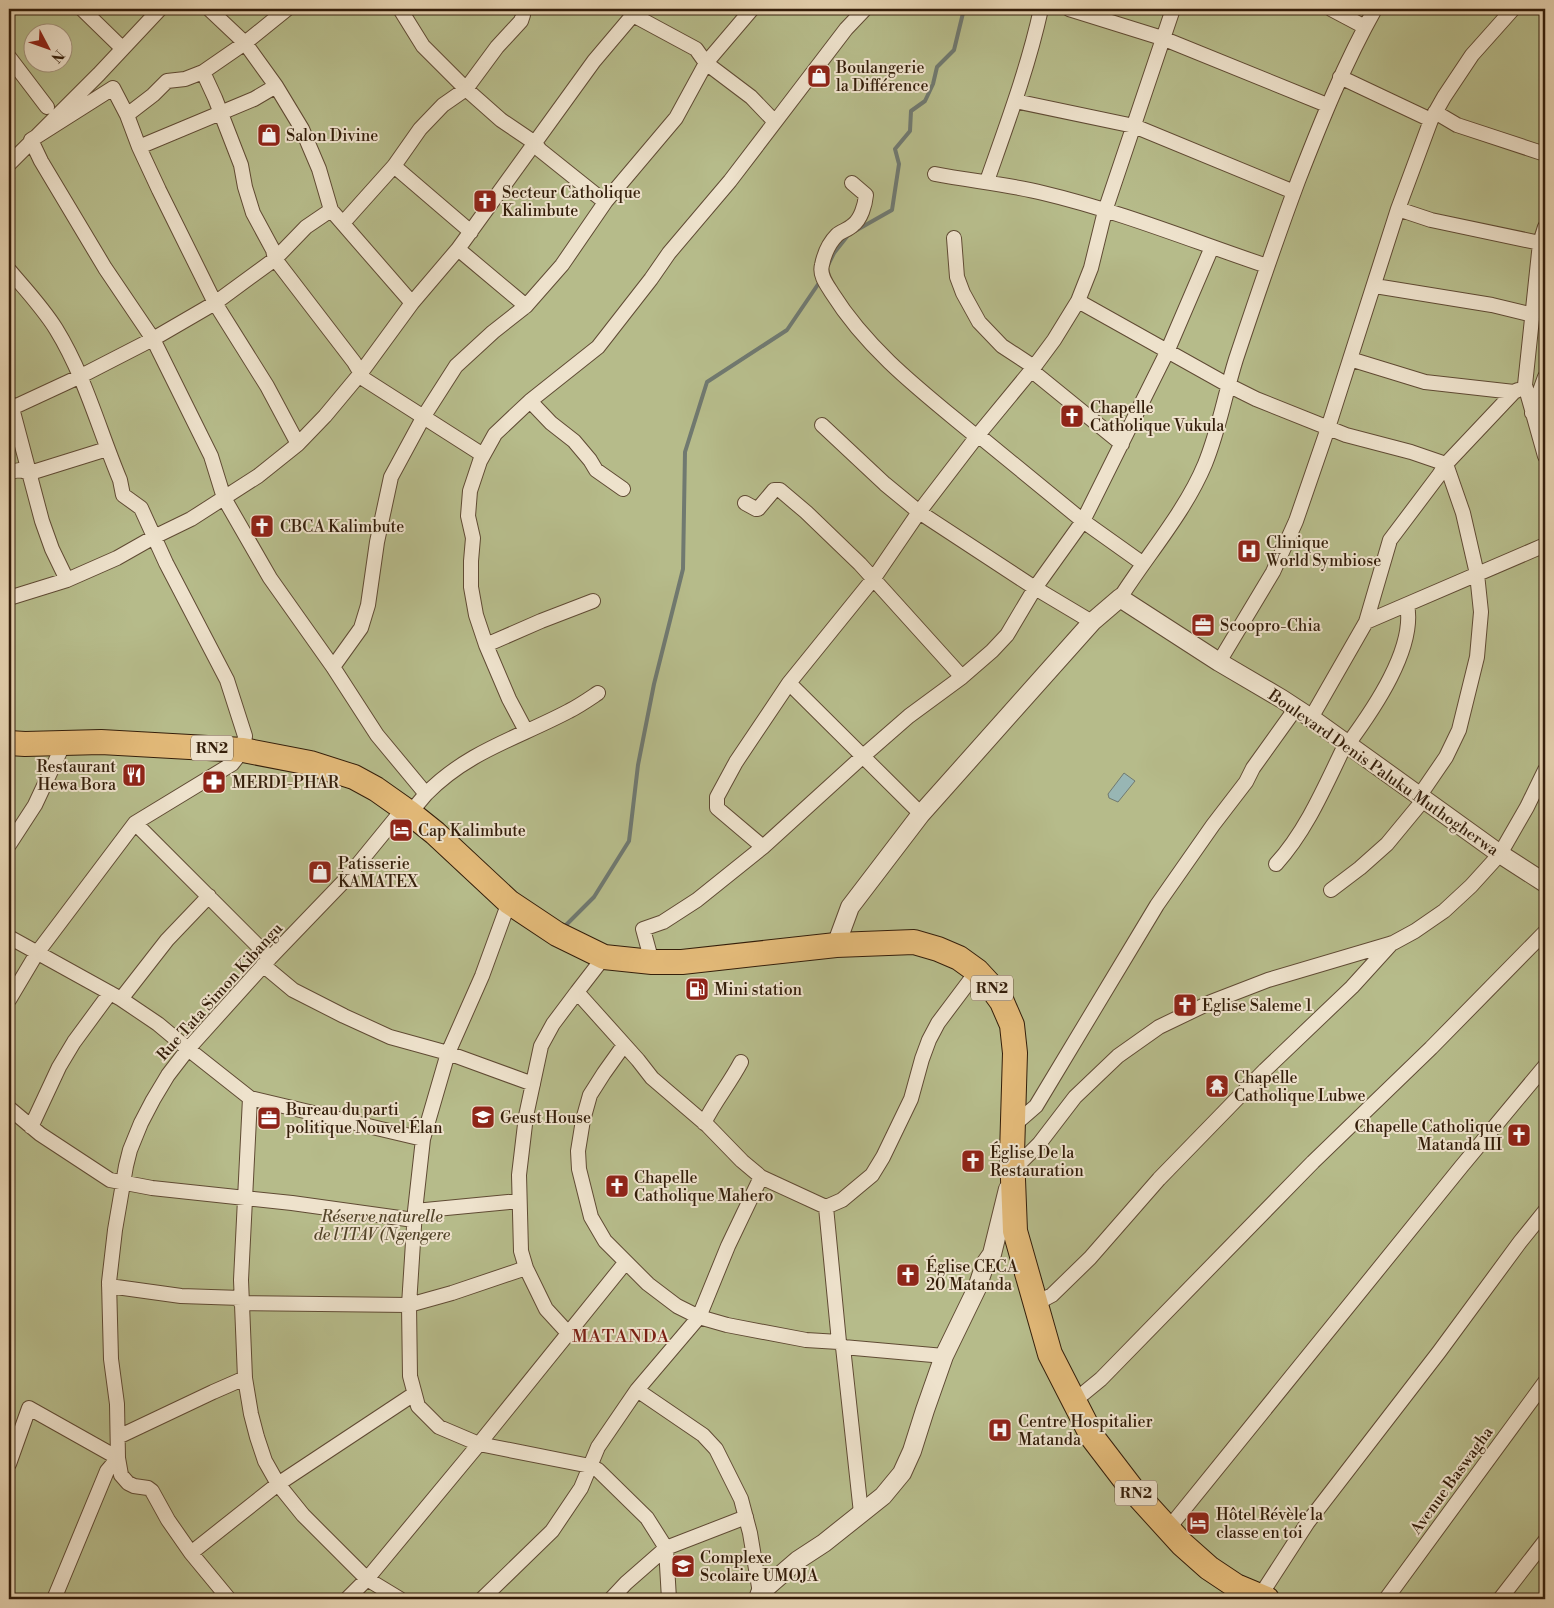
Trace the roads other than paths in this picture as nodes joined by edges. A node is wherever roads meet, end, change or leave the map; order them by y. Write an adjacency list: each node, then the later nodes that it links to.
1 (82, 9): 19 (street)
2 (160, 9): 19 (street)
3 (209, 9): 18 (street)
4 (287, 9): 18 (street)
5 (400, 9): 25 (street)
6 (752, 9): 21 (street)
7 (865, 9): 32 (street)
8 (1041, 9): 26 (street)
9 (1069, 9): 17 (street)
10 (1173, 9): 17 (street)
11 (1331, 9): 16 (street)
12 (1375, 9): 16 (street)
13 (1513, 9): 31 (street)
14 (524, 11): 25 (street)
15 (635, 12): 21 (street); 35 (street)
16 (1364, 27): 23 (street)
17 (1162, 38): 27 (street); 33 (street)
18 (245, 43): 22 (street); 24 (street)
19 (122, 48): 34 (street)
20 (9, 57): 28 (street)
21 (706, 63): 32 (street); 44 (street)
22 (203, 72): 29 (street); 30 (street)
23 (1340, 77): 27 (street); 31 (street)
24 (276, 86): 29 (street); 46 (street)
25 (466, 89): 35 (street); 39 (street)
26 (1015, 101): 33 (street); 41 (street)
27 (1327, 105): 43 (street)
28 (47, 106)
29 (220, 114): 36 (street); 55 (street)
30 (127, 116): 34 (street); 36 (street)
31 (1433, 116): 37 (street); 45 (street)
32 (775, 122): 73 (street)
33 (1134, 126): 43 (street); 47 (street)
34 (32, 140): 38 (street); 64 (street)
35 (535, 143): 44 (street); 50 (street)
36 (139, 147): 60 (street)
37 (1545, 154)
38 (9, 164)
39 (394, 166): 48 (street); 50 (street)
40 (935, 174): 41 (street)
41 (987, 181): 47 (street)
42 (852, 183): 79 (street)
43 (1294, 192): 56 (street)
44 (605, 202): 62 (street)
45 (1398, 209): 52 (street); 58 (street)
46 (331, 210): 48 (street); 55 (street)
47 (1105, 211): 53 (street); 59 (street)
48 (343, 223): 61 (street)
49 (1545, 227): 52 (street)
50 (471, 232): 54 (street)
51 (954, 238): 67 (street)
52 (1540, 243): 63 (street)
53 (1212, 247): 56 (street); 65 (street)
54 (458, 249): 61 (street); 62 (street)
55 (275, 259): 60 (street); 68 (street)
56 (1267, 266): 71 (street)
57 (9, 270): 69 (street)
58 (1375, 286): 63 (street); 66 (street)
59 (1078, 301): 65 (street); 67 (street)
60 (215, 303): 64 (street); 80 (street)
61 (412, 303): 68 (street)
62 (526, 306): 76 (street)
63 (1533, 315): 72 (street)
64 (153, 339): 69 (street); 89 (street)
65 (1167, 352): 71 (street); 81 (street)
66 (1350, 359): 72 (street); 78 (street)
67 (1033, 368): 79 (street); 81 (street)
68 (360, 374): 76 (street); 80 (street)
69 (81, 376): 74 (street); 82 (street)
70 (1545, 377): 75 (street)
71 (1228, 385): 78 (street); 95 (street)
72 (1520, 389): 75 (street); 85 (street)
73 (530, 401): 83 (street); 88 (street)
74 (10, 405): 87 (street)
75 (1532, 413): 84 (street)
76 (424, 416): 83 (street); 108 (street)
77 (822, 425): 91 (street)
78 (1328, 428): 85 (street); 107 (street)
79 (977, 436): 91 (street); 92 (street)
80 (298, 444): 89 (street)
81 (1122, 444): 92 (street)
82 (107, 449): 87 (street); 93 (street)
83 (482, 456): 106 (street)
84 (1545, 456)
85 (1446, 464): 96 (street); 105 (street)
86 (9, 472): 87 (street)
87 (30, 474): 98 (street)
88 (623, 489)
89 (224, 498): 93 (street); 108 (street)
90 (745, 504): 97 (street)
91 (919, 512): 97 (street); 99 (street)
92 (1083, 521): 95 (street); 99 (street)
93 (154, 537): 98 (street); 118 (street)
94 (1545, 544): 96 (street)
95 (1142, 563): 101 (street)
96 (1477, 574): 103 (street); 122 (street)
97 (874, 578): 109 (street); 110 (street)
98 (67, 580): 100 (street)
99 (1035, 588): 104 (street); 109 (street)
100 (9, 598)
101 (1120, 598): 104 (street); 107 (street, Boulevard Denis Paluku Muthogherwa)
102 (593, 601): 106 (street)
103 (1407, 605): 105 (street); 117 (street)
104 (1092, 622): 124 (street)
105 (1366, 622): 113 (street)
106 (486, 645): 114 (street)
107 (1219, 662): 112 (street, Boulevard Denis Paluku Muthogherwa)
108 (333, 667): 121 (street)
109 (962, 677): 119 (street)
110 (789, 683): 119 (street); 127 (street)
111 (598, 693): 114 (street, Rue Tata Simon Kibangu)
112 (1296, 708): 113 (street, Boulevard Denis Paluku Muthogherwa); 155 (street)
113 (1311, 718): 117 (street, Boulevard Denis Paluku Muthogherwa)
114 (526, 731): 121 (street, Rue Tata Simon Kibangu)
115 (9, 743): 116 (highway, RN2)
116 (64, 743): 118 (highway, RN2); 126 (street)
117 (1347, 743): 122 (street, Boulevard Denis Paluku Muthogherwa); 129 (street)
118 (243, 750): 123 (highway, RN2); 125 (street)
119 (862, 757): 124 (street); 127 (street)
120 (1545, 770): 128 (street)
121 (426, 794): 123 (street, Rue Tata Simon Kibangu)
122 (1423, 797): 128 (street, Boulevard Denis Paluku Muthogherwa); 131 (street)
123 (407, 811): 133 (highway, RN2); 140 (street, Rue Tata Simon Kibangu)
124 (921, 814): 137 (street)
125 (135, 822): 132 (street); 138 (street)
126 (9, 846)
127 (763, 847): 141 (street)
128 (1500, 854): 130 (street, Boulevard Denis Paluku Muthogherwa); 136 (street)
129 (1276, 864)
130 (1545, 883)
131 (1331, 890)
132 (209, 896): 140 (street); 144 (street)
133 (509, 902): 139 (highway, RN2); 148 (street)
134 (1545, 932): 180 (street)
135 (9, 937): 138 (street)
136 (1393, 943): 158 (street); 170 (street)
137 (836, 945): 141 (highway, RN2); 142 (highway, RN2)
138 (37, 952): 144 (street); 145 (street)
139 (604, 957): 141 (highway, RN2); 143 (street)
140 (266, 961): 147 (street, Rue Tata Simon Kibangu); 148 (street)
141 (652, 962)
142 (977, 971): 155 (highway, RN2); 163 (street)
143 (577, 992): 146 (street); 151 (street)
144 (115, 996): 147 (street); 156 (street)
145 (9, 1000)
146 (624, 1045): 154 (street); 166 (street)
147 (188, 1049): 152 (street); 160 (street, Rue Tata Simon Kibangu)
148 (448, 1053): 151 (street); 157 (street)
149 (741, 1062): 154 (street)
150 (1545, 1066): 189 (street)
151 (533, 1084): 162 (street)
152 (250, 1098): 157 (street); 161 (street)
153 (9, 1108): 156 (street)
154 (704, 1123): 159 (street)
155 (1013, 1126): 158 (highway, RN2)
156 (31, 1127): 160 (street)
157 (423, 1139): 165 (street)
158 (1012, 1170): 170 (highway, RN2); 175 (street)
159 (761, 1177): 163 (street); 172 (street)
160 (124, 1183): 161 (street); 168 (street, Rue Tata Simon Kibangu)
161 (245, 1199): 165 (street); 169 (street)
162 (519, 1201): 165 (street); 167 (street)
163 (826, 1207): 174 (street)
164 (1545, 1211): 195 (street)
165 (415, 1216): 171 (street)
166 (625, 1263): 172 (street); 173 (street)
167 (526, 1268): 171 (street); 173 (street)
168 (109, 1286): 169 (street); 181 (street, Rue Tata Simon Kibangu)
169 (241, 1301): 171 (street); 176 (street)
170 (1035, 1304): 180 (highway, RN2)
171 (409, 1305): 179 (street)
172 (699, 1317): 174 (street); 178 (street)
173 (568, 1333): 182 (street)
174 (841, 1344): 175 (street); 187 (street)
175 (944, 1356): 187 (street)
176 (245, 1378): 181 (street); 186 (street)
177 (1545, 1382): 203 (street, Avenue Baswagha)
178 (637, 1390): 185 (street); 188 (street)
179 (414, 1394): 182 (street); 186 (street)
180 (1073, 1402): 189 (highway, RN2)
181 (118, 1437): 183 (street, Rue Tata Simon Kibangu)
182 (479, 1444): 185 (street); 193 (street)
183 (118, 1458): 184 (street); 192 (street, Rue Tata Simon Kibangu); 196 (street)
184 (9, 1464)
185 (590, 1466): 191 (street); 200 (street)
186 (278, 1484): 192 (street); 193 (street)
187 (861, 1513): 194 (street)
188 (746, 1517): 191 (street); 194 (street)
189 (1168, 1528): 195 (highway, RN2)
190 (1545, 1541): 204 (street)
191 (666, 1548): 201 (street); 202 (street)
192 (191, 1553): 197 (street, Rue Tata Simon Kibangu)
193 (367, 1579): 198 (street); 199 (street)
194 (759, 1596)
195 (1263, 1598)
196 (54, 1599)
197 (230, 1599)
198 (347, 1599)
199 (400, 1599)
200 (482, 1599)
201 (610, 1599)
202 (669, 1599)
203 (1386, 1599)
204 (1500, 1599)

